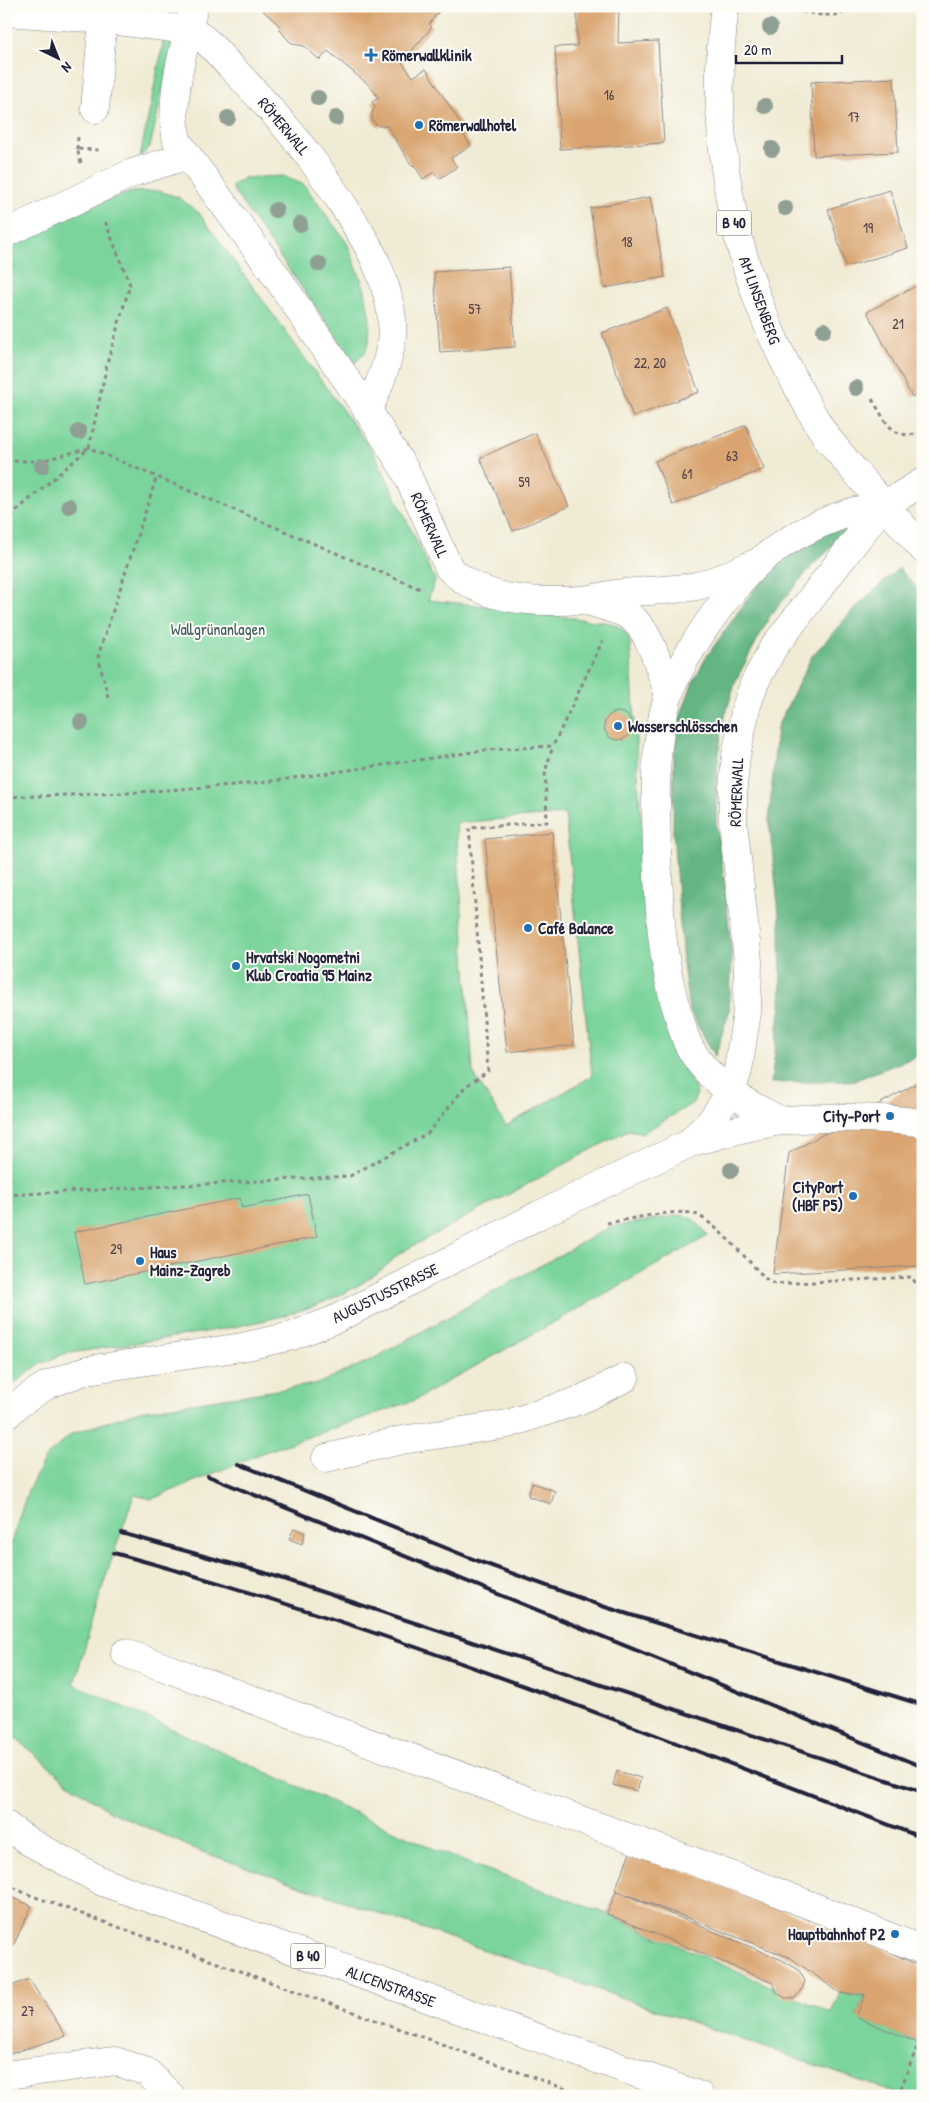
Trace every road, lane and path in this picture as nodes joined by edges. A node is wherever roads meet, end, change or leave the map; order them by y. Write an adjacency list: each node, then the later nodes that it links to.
1 (725, 6): 20 (main road, AM LINSENBERG / B 40)
2 (849, 6): 5 (path)
3 (916, 6): 4 (path)
4 (923, 8)
5 (786, 9)
6 (6, 12): 8 (main road, RÖMERWALL)
7 (191, 18): 8 (main road, RÖMERWALL); 10 (main road, RÖMERWALL); 14 (main road, RÖMERWALL)
8 (103, 19): 9 (main road)
9 (95, 109)
10 (186, 156): 12 (main road); 14 (main road, RÖMERWALL)
11 (102, 213): 16 (path)
12 (6, 233)
13 (872, 400): 15 (path)
14 (368, 411): 25 (main road, RÖMERWALL)
15 (923, 431)
16 (90, 448): 17 (path); 18 (path); 21 (path)
17 (6, 461)
18 (157, 476): 24 (path); 28 (path)
19 (923, 482): 20 (main road, RÖMERWALL)
20 (884, 504): 22 (main road, AM LINSENBERG / B 40); 23 (main road, RÖMERWALL); 31 (main road, RÖMERWALL)
21 (6, 523)
22 (923, 549)
23 (760, 561): 25 (main road, RÖMERWALL); 27 (main road, RÖMERWALL)
24 (426, 588)
25 (584, 600): 27 (main road, RÖMERWALL)
26 (607, 632): 29 (path)
27 (668, 696): 31 (main road, RÖMERWALL)
28 (108, 697)
29 (553, 746): 30 (path); 36 (path)
30 (6, 798)
31 (731, 1092): 32 (main road, RÖMERWALL); 34 (main road); 35 (main road, AUGUSTUSSTRASSE)
32 (782, 1121): 33 (main road); 34 (main road)
33 (923, 1123)
34 (755, 1126): 35 (main road)
35 (688, 1144): 40 (main road, AUGUSTUSSTRASSE)
36 (6, 1195)
37 (607, 1223): 38 (path)
38 (923, 1296)
39 (625, 1378): 41 (main road)
40 (6, 1416)
41 (326, 1458)
42 (124, 1654): 46 (main road)
43 (6, 1825): 44 (main road, ALICENSTRASSE / B 40)
44 (17, 1842): 51 (main road, ALICENSTRASSE / B 40)
45 (6, 1884): 50 (path)
46 (923, 1950)
47 (920, 2039): 52 (path)
48 (6, 2075): 49 (main road)
49 (171, 2096)
50 (585, 2096)
51 (700, 2096)
52 (898, 2096)

